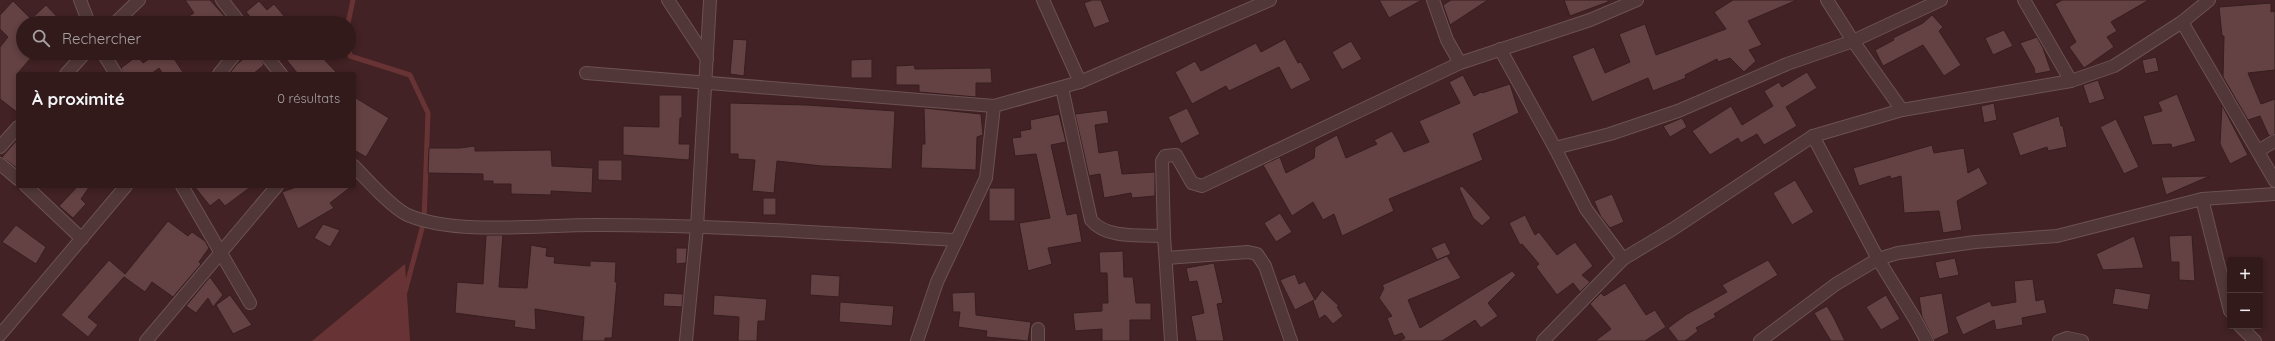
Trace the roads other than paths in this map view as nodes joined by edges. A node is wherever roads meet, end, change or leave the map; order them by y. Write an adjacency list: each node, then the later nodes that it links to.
1 (80, 0): 14 (street)
2 (140, 0): 15 (street)
3 (222, 0): 16 (street)
4 (668, 0): 20 (street)
5 (710, 0): 20 (street)
6 (1043, 0): 32 (street)
7 (1270, 0): 32 (street)
8 (1433, 0): 25 (street)
9 (1637, 0): 19 (street)
10 (1827, 0): 18 (street)
11 (1941, 0): 18 (street)
12 (2024, 0): 31 (street)
13 (2209, 0): 17 (street)
14 (86, 16)
15 (123, 16)
16 (235, 16)
17 (2182, 22): 31 (street); 42 (street)
18 (1853, 41): 36 (street); 41 (street)
19 (1500, 49): 25 (street); 41 (street)
20 (707, 59): 33 (street)
21 (79, 60): 26 (street)
22 (107, 60): 27 (street)
23 (230, 60): 28 (street)
24 (270, 60): 29 (street)
25 (1460, 63): 54 (street)
26 (68, 72)
27 (115, 72)
28 (221, 72)
29 (279, 72)
30 (586, 73): 33 (street)
31 (2071, 81): 36 (street)
32 (1080, 82): 34 (street)
33 (705, 83): 35 (street); 53 (street)
34 (1062, 88): 35 (street); 54 (street)
35 (994, 106): 56 (street)
36 (1902, 110): 38 (street)
37 (16, 129): 40 (street)
38 (1813, 136): 59 (street); 60 (street)
39 (2275, 142): 42 (street)
40 (0, 147)
41 (1555, 148): 59 (street)
42 (2258, 151): 46 (street)
43 (0, 164): 45 (street)
44 (356, 168): 53 (street)
45 (16, 177)
46 (2275, 181)
47 (28, 188): 55 (street)
48 (124, 188): 55 (street)
49 (183, 188): 57 (street)
50 (275, 188): 57 (street)
51 (2275, 194): 52 (street)
52 (2202, 199): 60 (street); 61 (street)
53 (697, 227): 56 (street); 66 (street)
54 (1164, 236): 58 (street)
55 (82, 239): 64 (street)
56 (957, 240): 67 (street)
57 (220, 253): 62 (street); 65 (street)
58 (1166, 258): 68 (street); 69 (street)
59 (1623, 259): 70 (street)
60 (1878, 259): 71 (street); 72 (street)
61 (2227, 299)
62 (250, 303)
63 (2243, 329): 75 (street)
64 (0, 335)
65 (146, 341)
66 (686, 341)
67 (917, 341)
68 (1171, 341)
69 (1291, 341)
70 (1543, 341)
71 (1760, 341)
72 (1927, 341)
73 (2059, 341): 74 (street)
74 (2082, 341)
75 (2255, 341)

